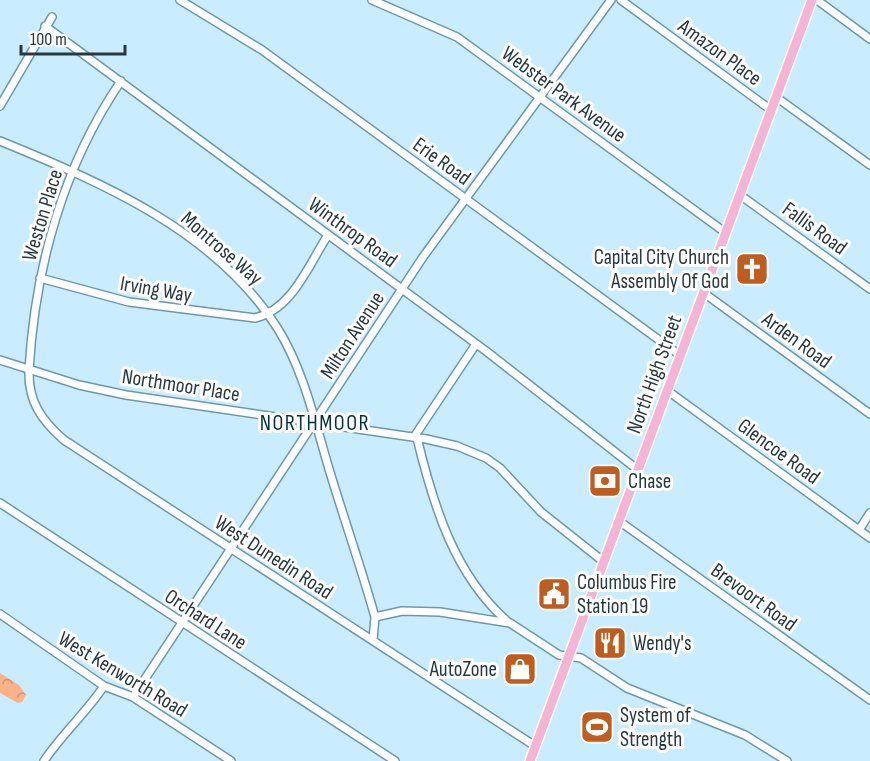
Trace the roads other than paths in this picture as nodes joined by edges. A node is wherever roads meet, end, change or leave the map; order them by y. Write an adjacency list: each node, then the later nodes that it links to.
1 (180, 0): 19 (street, Erie Road)
2 (372, 0): 11 (street, Webster Park Avenue)
3 (611, 0): 11 (street, Milton Avenue)
4 (621, 0): 14 (street, Amazon Place)
5 (812, 0): 12 (main road, North High Street)
6 (817, 0): 9 (street)
7 (52, 17): 8 (street)
8 (45, 26): 10 (street, Winthrop Road); 13 (street)
9 (870, 39)
10 (121, 81): 17 (street, Weston Place); 21 (street, Winthrop Road)
11 (540, 96): 19 (street, Milton Avenue); 20 (street, Webster Park Avenue)
12 (776, 97): 14 (main road, North High Street); 16 (street)
13 (0, 106)
14 (771, 110): 18 (main road, North High Street)
15 (0, 141): 17 (street, Montrose Way)
16 (870, 165)
17 (72, 171): 22 (street, Weston Place); 26 (street, Montrose Way)
18 (740, 195): 20 (main road, North High Street); 24 (street, Fallis Road)
19 (466, 198): 23 (street, Milton Avenue); 28 (street, Erie Road)
20 (726, 233): 25 (main road, North High Street)
21 (328, 235): 23 (street, Winthrop Road); 26 (street)
22 (40, 278): 26 (street, Irving Way); 30 (street, Weston Place)
23 (402, 288): 27 (street, Winthrop Road); 33 (street, Milton Avenue)
24 (870, 289)
25 (704, 293): 28 (main road, North High Street); 32 (street, Arden Road)
26 (268, 315): 33 (street, Montrose Way)
27 (476, 344): 34 (street); 35 (street, Winthrop Road)
28 (681, 356): 31 (main road, North High Street)
29 (0, 360): 30 (street, Northmoor Place)
30 (29, 370): 33 (street, Northmoor Place); 41 (street, West Dunedin Road)
31 (668, 391): 35 (main road, North High Street); 39 (street, Glencoe Road)
32 (870, 414)
33 (315, 422): 34 (street, Northmoor Place); 41 (street, Milton Avenue); 44 (street, Montrose Way)
34 (416, 437): 42 (street, Northmoor Place); 46 (street)
35 (638, 470): 38 (main road, North High Street)
36 (0, 503): 45 (street, Orchard Lane)
37 (870, 513): 39 (street)
38 (619, 521): 42 (main road, North High Street); 51 (street, Brevoort Road)
39 (859, 530): 40 (street, Glencoe Road)
40 (870, 538)
41 (231, 548): 45 (street, Milton Avenue); 47 (street, West Dunedin Road)
42 (604, 562): 48 (main road, North High Street)
43 (0, 614): 49 (street, West Kenworth Road)
44 (375, 617): 46 (street); 47 (street, Montrose Way)
45 (182, 623): 50 (street, Milton Avenue); 57 (street, Orchard Lane)
46 (510, 623): 48 (street)
47 (373, 640): 52 (street, West Dunedin Road)
48 (568, 657): 52 (main road, North High Street); 54 (street)
49 (104, 686): 50 (street, West Kenworth Road); 55 (street)
50 (133, 697): 56 (street, West Kenworth Road)
51 (870, 700)
52 (536, 746): 53 (main road, North High Street)
53 (532, 760)
54 (783, 760)
55 (44, 761)
56 (231, 761)
57 (395, 761)

